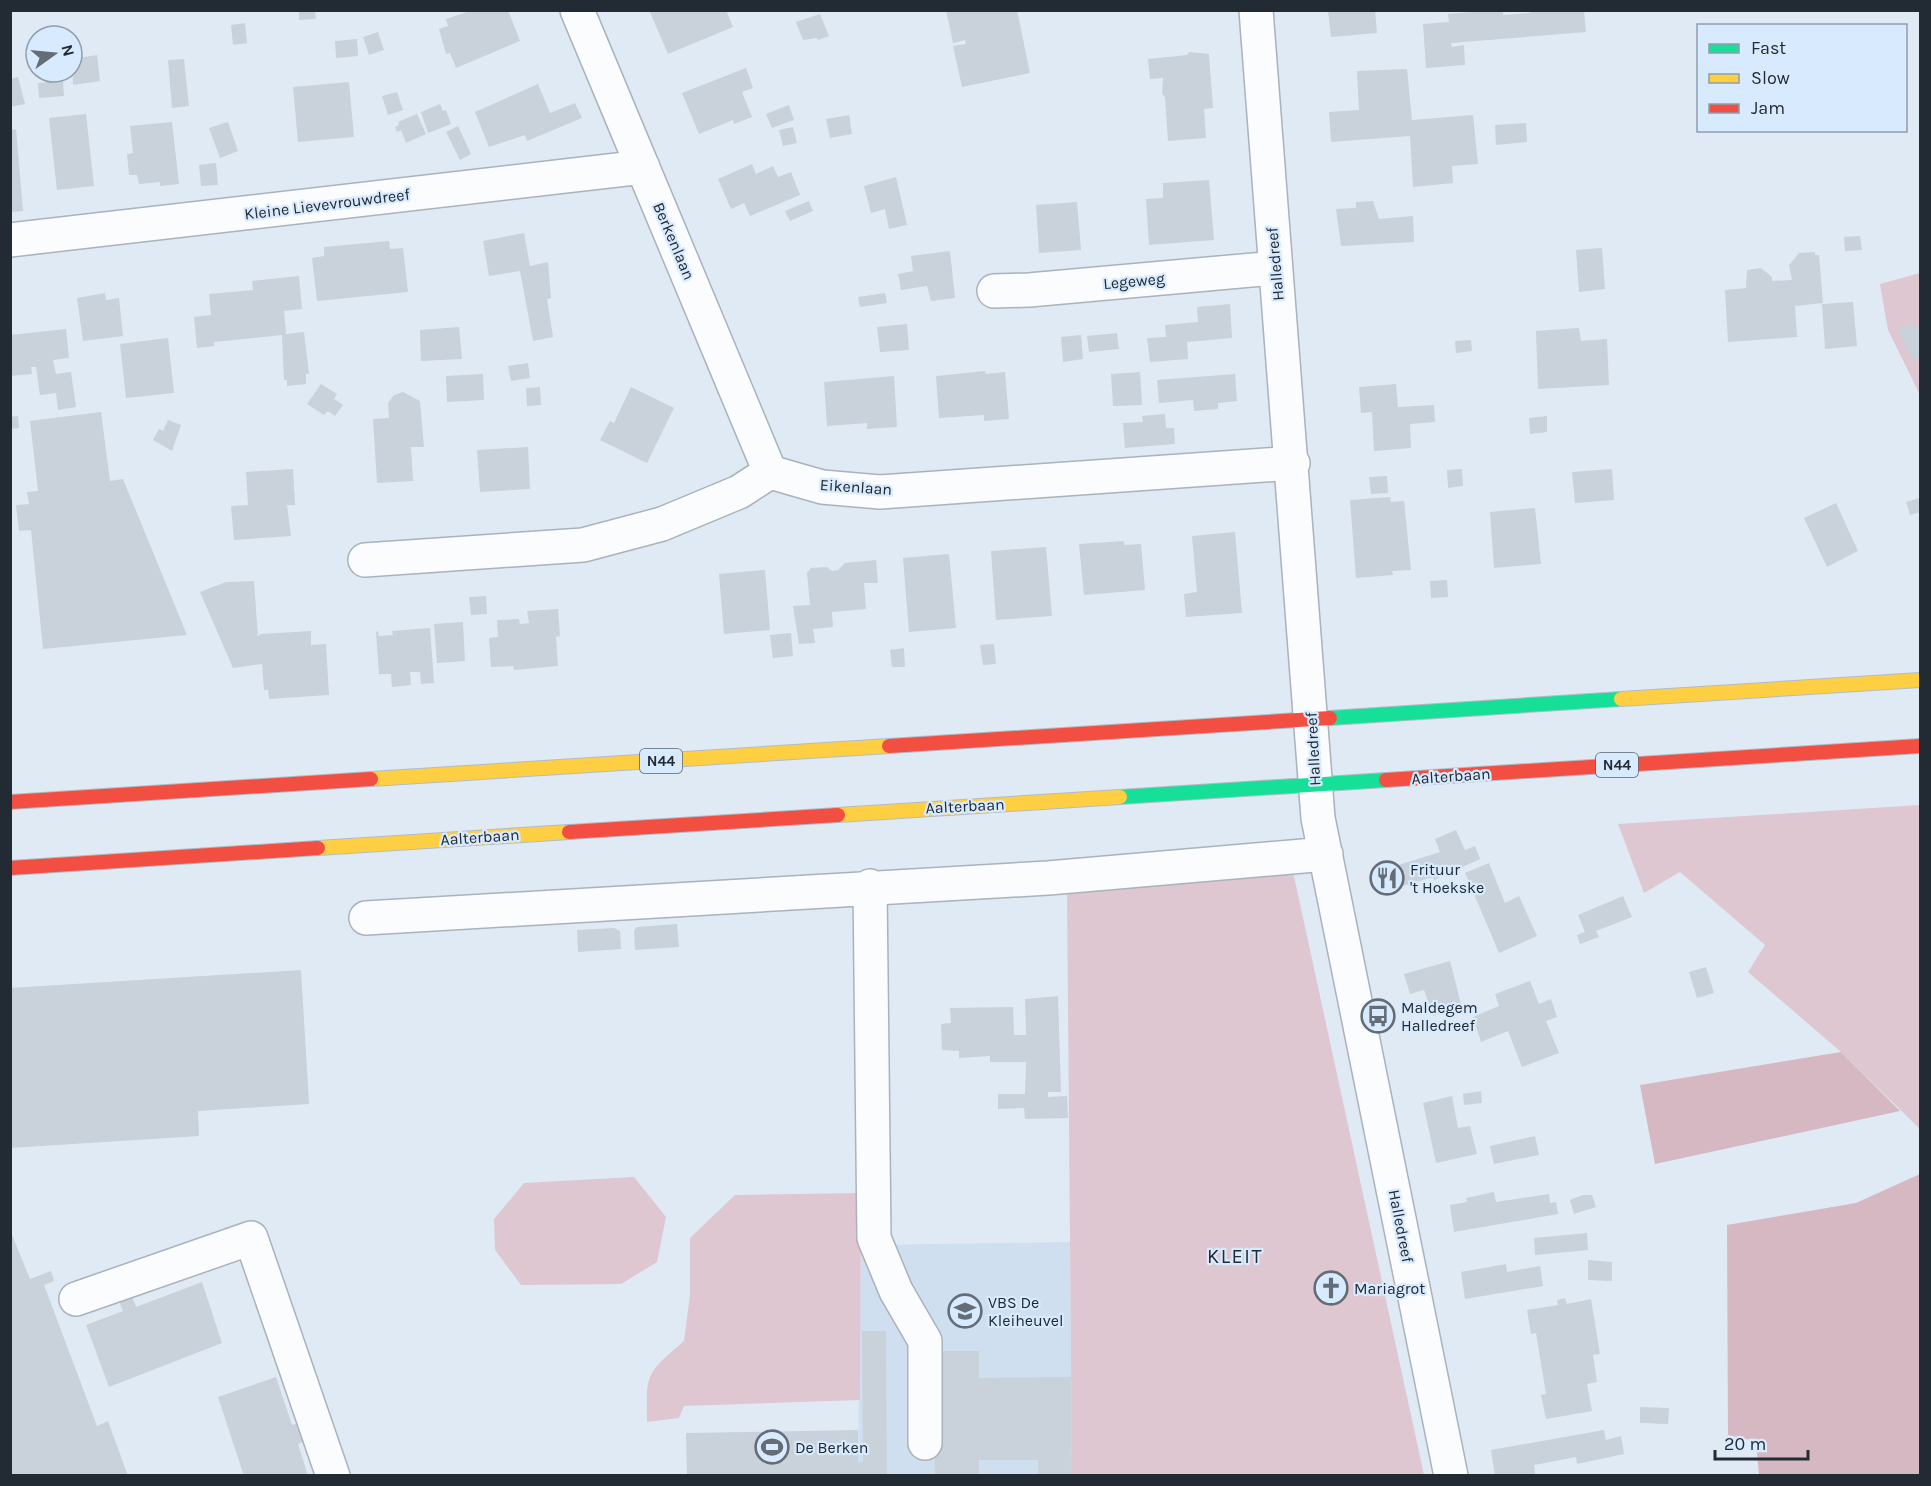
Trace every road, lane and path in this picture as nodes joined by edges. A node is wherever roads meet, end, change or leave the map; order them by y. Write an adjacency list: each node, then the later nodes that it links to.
1 (577, 10): 3 (street, Berkenlaan)
2 (1257, 10): 5 (street, Halledreef)
3 (643, 167): 4 (street, Kleine Lievevrouwdreef); 8 (street, Berkenlaan)
4 (10, 240)
5 (1275, 268): 6 (street, Legeweg); 7 (street, Halledreef)
6 (994, 291)
7 (1293, 463): 8 (street, Eikenlaan); 11 (street, Halledreef)
8 (770, 472): 9 (street)
9 (365, 560)
10 (1920, 681): 11 (highway, N44)
11 (1312, 720): 13 (street, Halledreef); 14 (highway, N44)
12 (1920, 746): 13 (highway, Aalterbaan / N44)
13 (1314, 785): 15 (street, Halledreef); 16 (highway, Aalterbaan / N44)
14 (10, 802)
15 (1326, 854): 17 (street); 22 (street, Halledreef)
16 (10, 868)
17 (870, 886): 18 (street); 20 (street)
18 (366, 918)
19 (76, 1299): 21 (street)
20 (925, 1443)
21 (333, 1476)
22 (1451, 1476)

